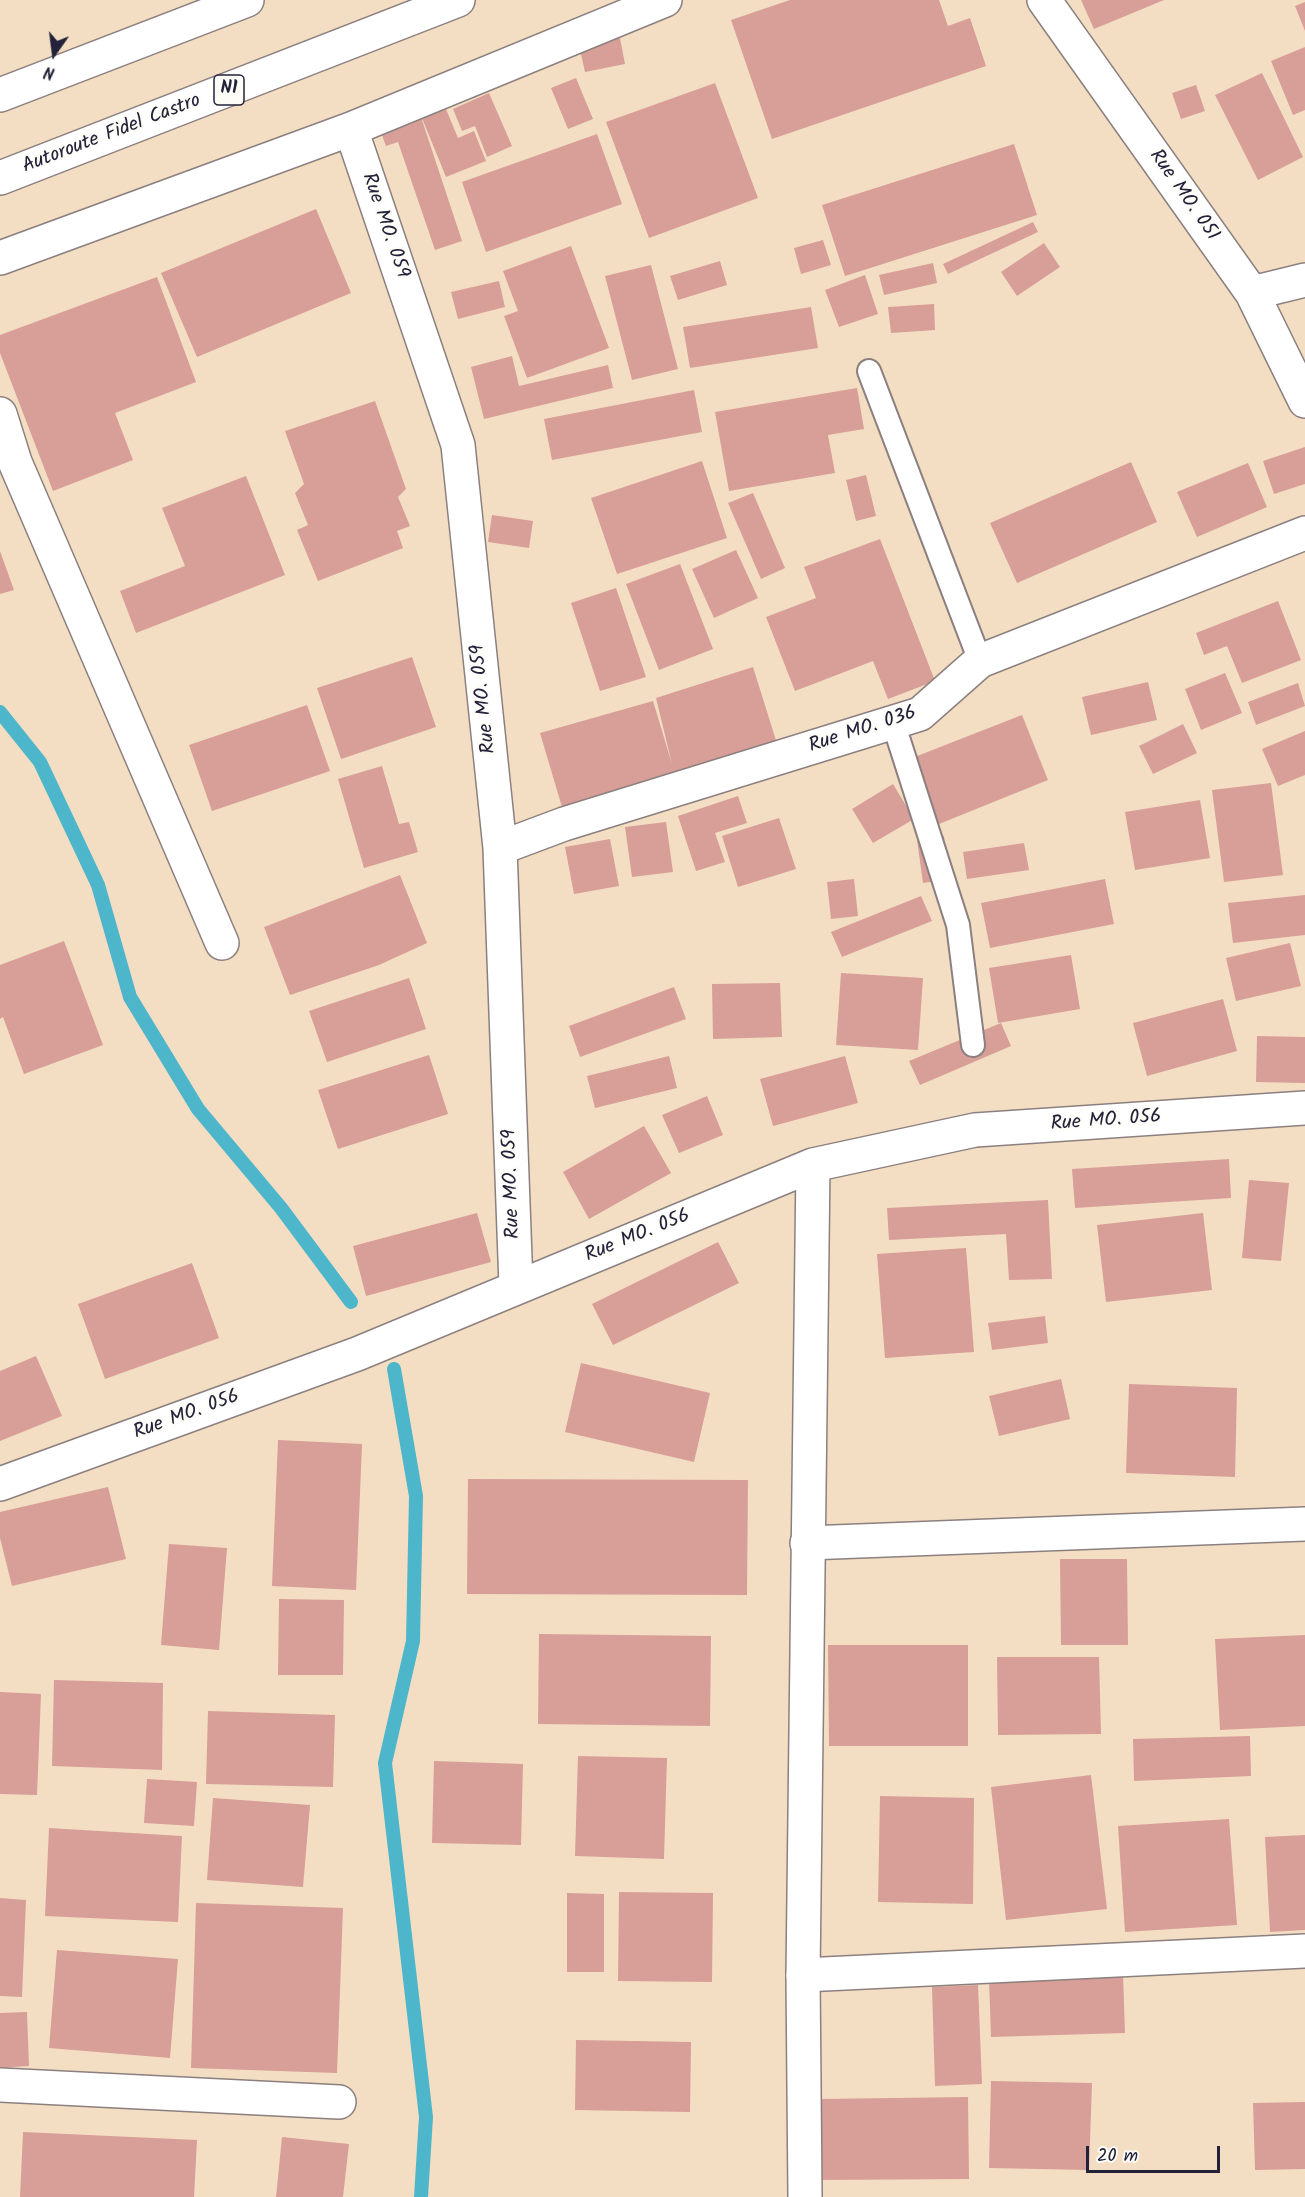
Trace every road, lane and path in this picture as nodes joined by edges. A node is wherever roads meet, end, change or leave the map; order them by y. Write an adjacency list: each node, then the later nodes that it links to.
1 (247, 0): 5 (main road)
2 (458, 0): 7 (main road, Autoroute Fidel Castro / N1)
3 (665, 0): 6 (main road)
4 (1044, 0): 10 (main road, Rue MO. 051)
5 (0, 94)
6 (351, 129): 8 (main road); 17 (main road, Rue MO. 059)
7 (0, 178)
8 (0, 258)
9 (1305, 280): 10 (main road)
10 (1252, 293): 12 (main road, Rue MO. 051)
11 (869, 372): 15 (lane)
12 (1305, 401)
13 (0, 414): 18 (main road)
14 (1305, 533): 15 (main road, Rue MO. 036)
15 (980, 661): 16 (main road, Rue MO. 036)
16 (893, 722): 17 (main road, Rue MO. 036); 19 (lane)
17 (500, 848): 22 (main road, Rue MO. 059)
18 (222, 943)
19 (973, 1045)
20 (1305, 1108): 21 (main road, Rue MO. 056)
21 (813, 1165): 22 (main road, Rue MO. 056); 25 (main road)
22 (516, 1286): 23 (main road, Rue MO. 056)
23 (0, 1484)
24 (1305, 1524): 25 (main road)
25 (807, 1543): 27 (main road)
26 (1305, 1951): 27 (main road)
27 (803, 1975): 30 (main road)
28 (0, 2085): 29 (main road)
29 (339, 2102)
30 (805, 2197)

